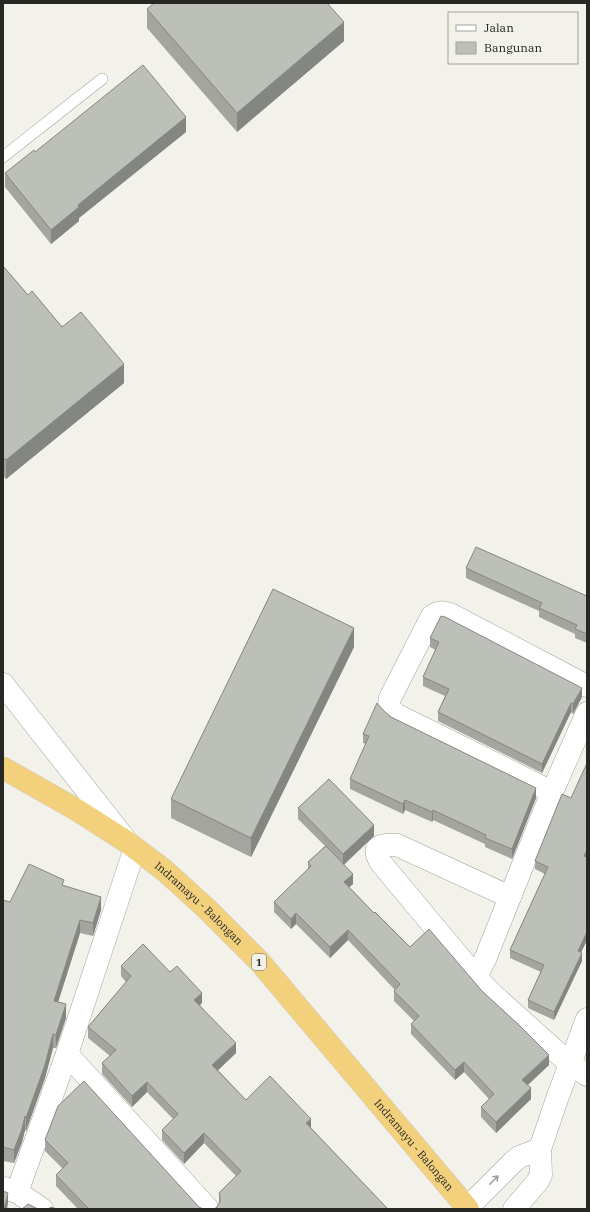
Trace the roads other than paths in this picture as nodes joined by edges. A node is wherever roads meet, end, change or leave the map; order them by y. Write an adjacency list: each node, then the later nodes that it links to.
1 (102, 79): 2 (lane)
2 (3, 157)
3 (3, 684): 8 (street)
4 (587, 686): 7 (street)
5 (587, 713): 7 (street)
6 (3, 768): 8 (highway, Indramayu - Balongan / 1)
7 (552, 792): 9 (street)
8 (131, 845): 12 (street); 18 (highway, Indramayu - Balongan / 1)
9 (510, 897): 10 (street); 10 (street)
10 (476, 977): 13 (street)
11 (587, 1018): 13 (street)
12 (67, 1054): 15 (street); 17 (street)
13 (578, 1069): 14 (street)
14 (540, 1149): 18 (street, one-way to 14); 19 (street)
15 (10, 1190): 16 (street)
16 (42, 1209)
17 (208, 1209)
18 (467, 1209)
19 (514, 1209)

